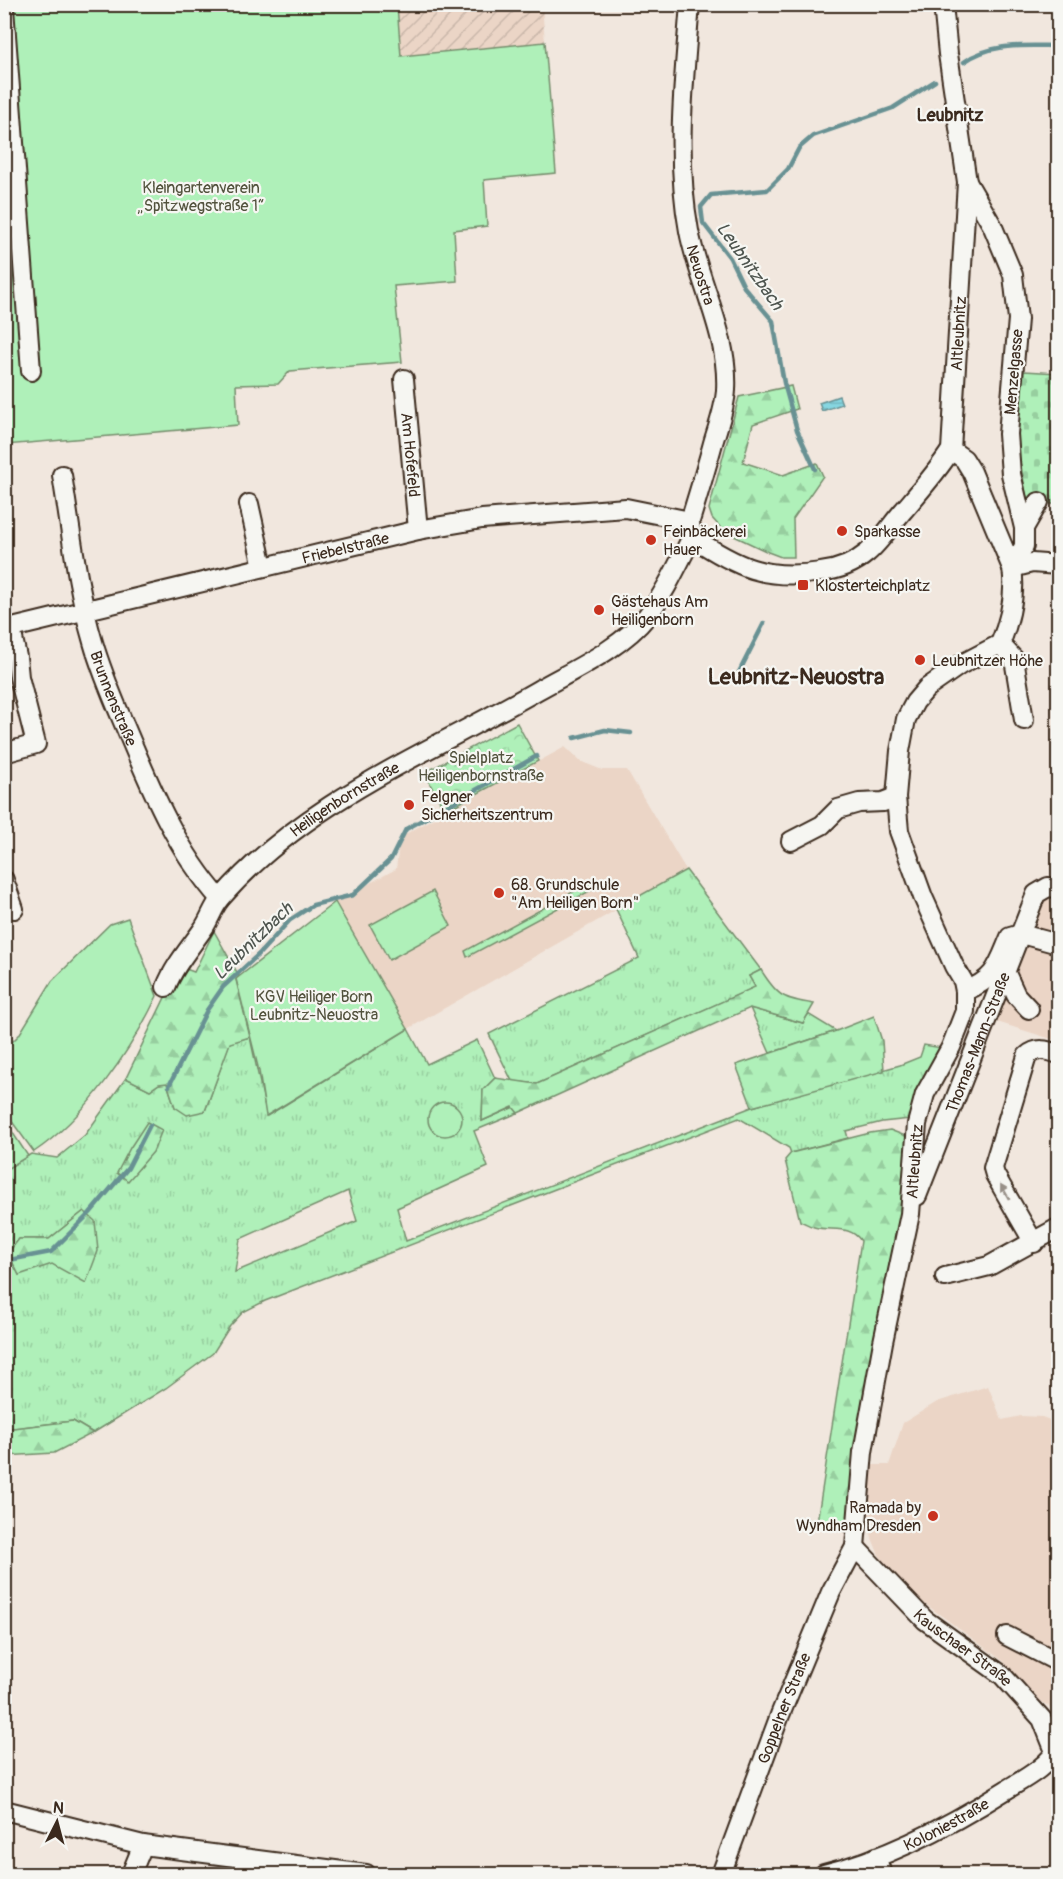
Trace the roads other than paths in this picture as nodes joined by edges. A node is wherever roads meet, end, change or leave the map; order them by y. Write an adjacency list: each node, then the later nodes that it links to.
1 (690, 4): 12 (street, Neuostra)
2 (944, 4): 4 (street, Altleubnitz)
3 (4, 8): 5 (street)
4 (967, 182): 7 (street, Altleubnitz); 11 (street, Menzelgasse)
5 (31, 371)
6 (404, 379): 13 (street, Am Hofefeld)
7 (951, 450): 12 (street); 16 (street)
8 (62, 475): 17 (street, Brunnenstraße)
9 (1039, 502): 11 (street)
10 (249, 504): 15 (street)
11 (1024, 528): 16 (street, Menzelgasse)
12 (691, 529): 13 (street, Friebelstraße); 26 (street, Heiligenbornstraße)
13 (418, 530): 15 (street, Friebelstraße)
14 (1059, 565): 16 (street)
15 (263, 567): 17 (street, Friebelstraße)
16 (1012, 568): 19 (street)
17 (86, 610): 18 (street, Friebelstraße); 26 (street, Brunnenstraße)
18 (8, 629): 21 (street)
19 (1000, 644): 20 (street); 22 (street)
20 (1024, 720)
21 (4, 753)
22 (896, 797): 23 (street); 32 (street)
23 (791, 841)
24 (4, 880): 27 (street)
25 (1059, 888): 28 (street, Thomas-Mann-Straße)
26 (220, 899): 31 (street, Heiligenbornstraße)
27 (15, 909)
28 (1021, 934): 29 (street); 30 (street, Thomas-Mann-Straße); 32 (street)
29 (1059, 944)
30 (1005, 971): 33 (street, Thomas-Mann-Straße); 33 (street)
31 (166, 987)
32 (965, 990): 35 (street, Altleubnitz)
33 (991, 1008): 36 (street, Thomas-Mann-Straße)
34 (1059, 1054): 39 (street, one-way to 34)
35 (920, 1112): 36 (street); 37 (street, Altleubnitz)
36 (946, 1121): 37 (street, Thomas-Mann-Straße)
37 (910, 1214): 41 (street, Altleubnitz)
38 (1059, 1228): 39 (street)
39 (1034, 1243): 40 (street)
40 (945, 1277)
41 (855, 1547): 44 (street, Kauschaer Straße); 51 (street, Goppelner Straße)
42 (1007, 1636): 43 (street)
43 (1059, 1662)
44 (1058, 1752): 47 (street, Koloniestraße)
45 (4, 1810): 46 (street)
46 (143, 1845): 48 (street); 49 (street)
47 (876, 1857): 52 (street, Koloniestraße); 53 (street)
48 (253, 1868): 50 (street)
49 (131, 1875)
50 (366, 1875)
51 (723, 1875)
52 (824, 1875)
53 (882, 1875)

